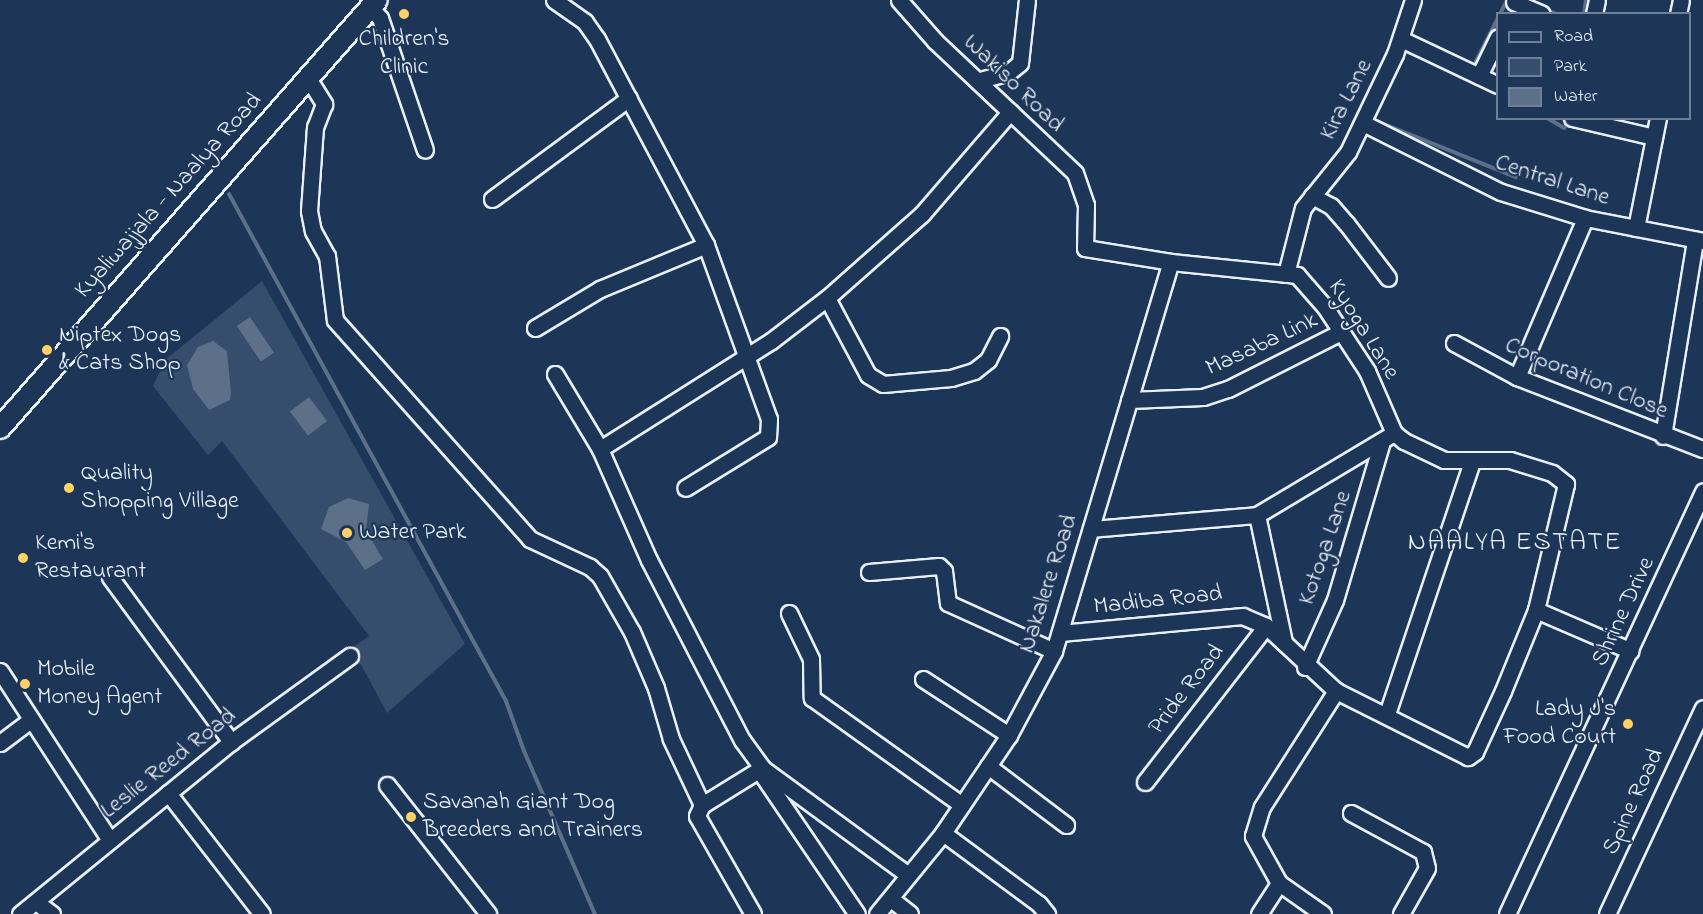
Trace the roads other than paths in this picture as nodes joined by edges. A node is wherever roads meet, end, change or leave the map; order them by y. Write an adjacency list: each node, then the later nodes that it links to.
1 (554, 0): 14 (street)
2 (899, 0): 12 (street, Wakiso Road)
3 (1027, 0): 12 (street)
4 (1413, 0): 8 (street, Kira Lane)
5 (374, 4): 11 (main road, Kyaliwajjala - Naalya Road); 20 (street)
6 (1512, 5): 7 (street)
7 (1535, 12)
8 (1401, 39): 10 (street); 18 (street, Kira Lane)
9 (1496, 39): 10 (street)
10 (1479, 76): 13 (street)
11 (308, 78): 40 (main road, Kyaliwajjala - Naalya Road); 75 (street)
12 (980, 80): 15 (street, Wakiso Road)
13 (1496, 84)
14 (629, 98): 21 (street); 26 (street)
15 (1010, 112): 27 (street, Wakiso Road); 31 (street)
16 (1581, 120): 19 (street)
17 (1658, 120): 19 (street)
18 (1363, 123): 22 (street, Kira Lane); 23 (street, Central Lane)
19 (1654, 137): 24 (street)
20 (425, 150)
21 (492, 199)
22 (1307, 202): 29 (street); 30 (street)
23 (1585, 218): 24 (street, Central Lane); 38 (street)
24 (1635, 228): 25 (street, Central Lane)
25 (1699, 240): 41 (street)
26 (706, 244): 32 (street); 36 (street)
27 (1085, 248): 28 (street, Kyoga Lane)
28 (1171, 262): 29 (street, Kyoga Lane); 39 (street, Nakalere Road)
29 (1286, 274): 33 (street, Kyoga Lane)
30 (1388, 278)
31 (827, 298): 34 (street); 36 (street)
32 (535, 328)
33 (1341, 332): 39 (street, Masaba Link); 42 (street, Kyoga Lane)
34 (1000, 336)
35 (1454, 343): 38 (street, Corporation Close)
36 (744, 358): 43 (street); 46 (street)
37 (555, 374): 43 (street)
38 (1517, 377): 41 (street, Corporation Close)
39 (1129, 400): 49 (street, Nakalere Road)
40 (0, 428)
41 (1663, 436): 44 (street, Corporation Close)
42 (1388, 437): 45 (street); 48 (street); 60 (street, Kotoga Lane)
43 (600, 449): 71 (street)
44 (1703, 450)
45 (1472, 461): 52 (street); 65 (street)
46 (685, 488)
47 (1703, 491): 58 (street, Shrine Drive)
48 (1257, 515): 49 (street); 56 (street)
49 (1091, 529): 55 (street, Nakalere Road)
50 (869, 573): 57 (street)
51 (110, 578): 68 (street)
52 (1536, 610): 58 (street); 65 (street, Madiba Road)
53 (789, 613): 76 (street)
54 (1266, 626): 55 (street, Madiba Road); 56 (street, Madiba Road); 72 (street, Pride Road)
55 (1060, 633): 57 (street, Nakalere Road)
56 (1284, 642): 60 (street, Madiba Road)
57 (1054, 651): 67 (street, Nakalere Road)
58 (1631, 651): 97 (street, Shrine Drive)
59 (350, 656): 68 (street, Leslie Reed Road)
60 (1305, 667): 63 (street, Madiba Road)
61 (0, 671): 66 (street)
62 (923, 680): 67 (street)
63 (1336, 691): 65 (street, Madiba Road); 82 (street)
64 (1703, 708): 98 (street, Spine Road)
65 (1388, 714)
66 (31, 720): 69 (street); 80 (street)
67 (1009, 735): 70 (street, Nakalere Road)
68 (231, 742): 74 (street, Leslie Reed Road)
69 (0, 743)
70 (988, 766): 76 (street, Nakalere Road); 78 (street)
71 (761, 769): 75 (street); 81 (street); 90 (street)
72 (1145, 782)
73 (387, 785): 88 (street)
74 (168, 793): 80 (street, Leslie Reed Road); 87 (street)
75 (702, 805): 89 (street)
76 (962, 805): 79 (street, Nakalere Road)
77 (1351, 813): 96 (street)
78 (1066, 825)
79 (943, 833): 81 (street, Nakalere Road); 93 (street)
80 (109, 839): 84 (street, Leslie Reed Road)
81 (908, 875): 83 (street, Nakalere Road)
82 (1280, 883): 94 (street); 95 (street)
83 (891, 899): 91 (street, Nakalere Road); 92 (street)
84 (36, 902): 85 (street, Leslie Reed Road); 86 (street)
85 (20, 914)
86 (52, 914)
87 (262, 914)
88 (488, 914)
89 (753, 914)
90 (857, 914)
91 (878, 914)
92 (910, 914)
93 (1047, 914)
94 (1259, 914)
95 (1323, 914)
96 (1401, 914)
97 (1507, 914)
98 (1607, 914)

